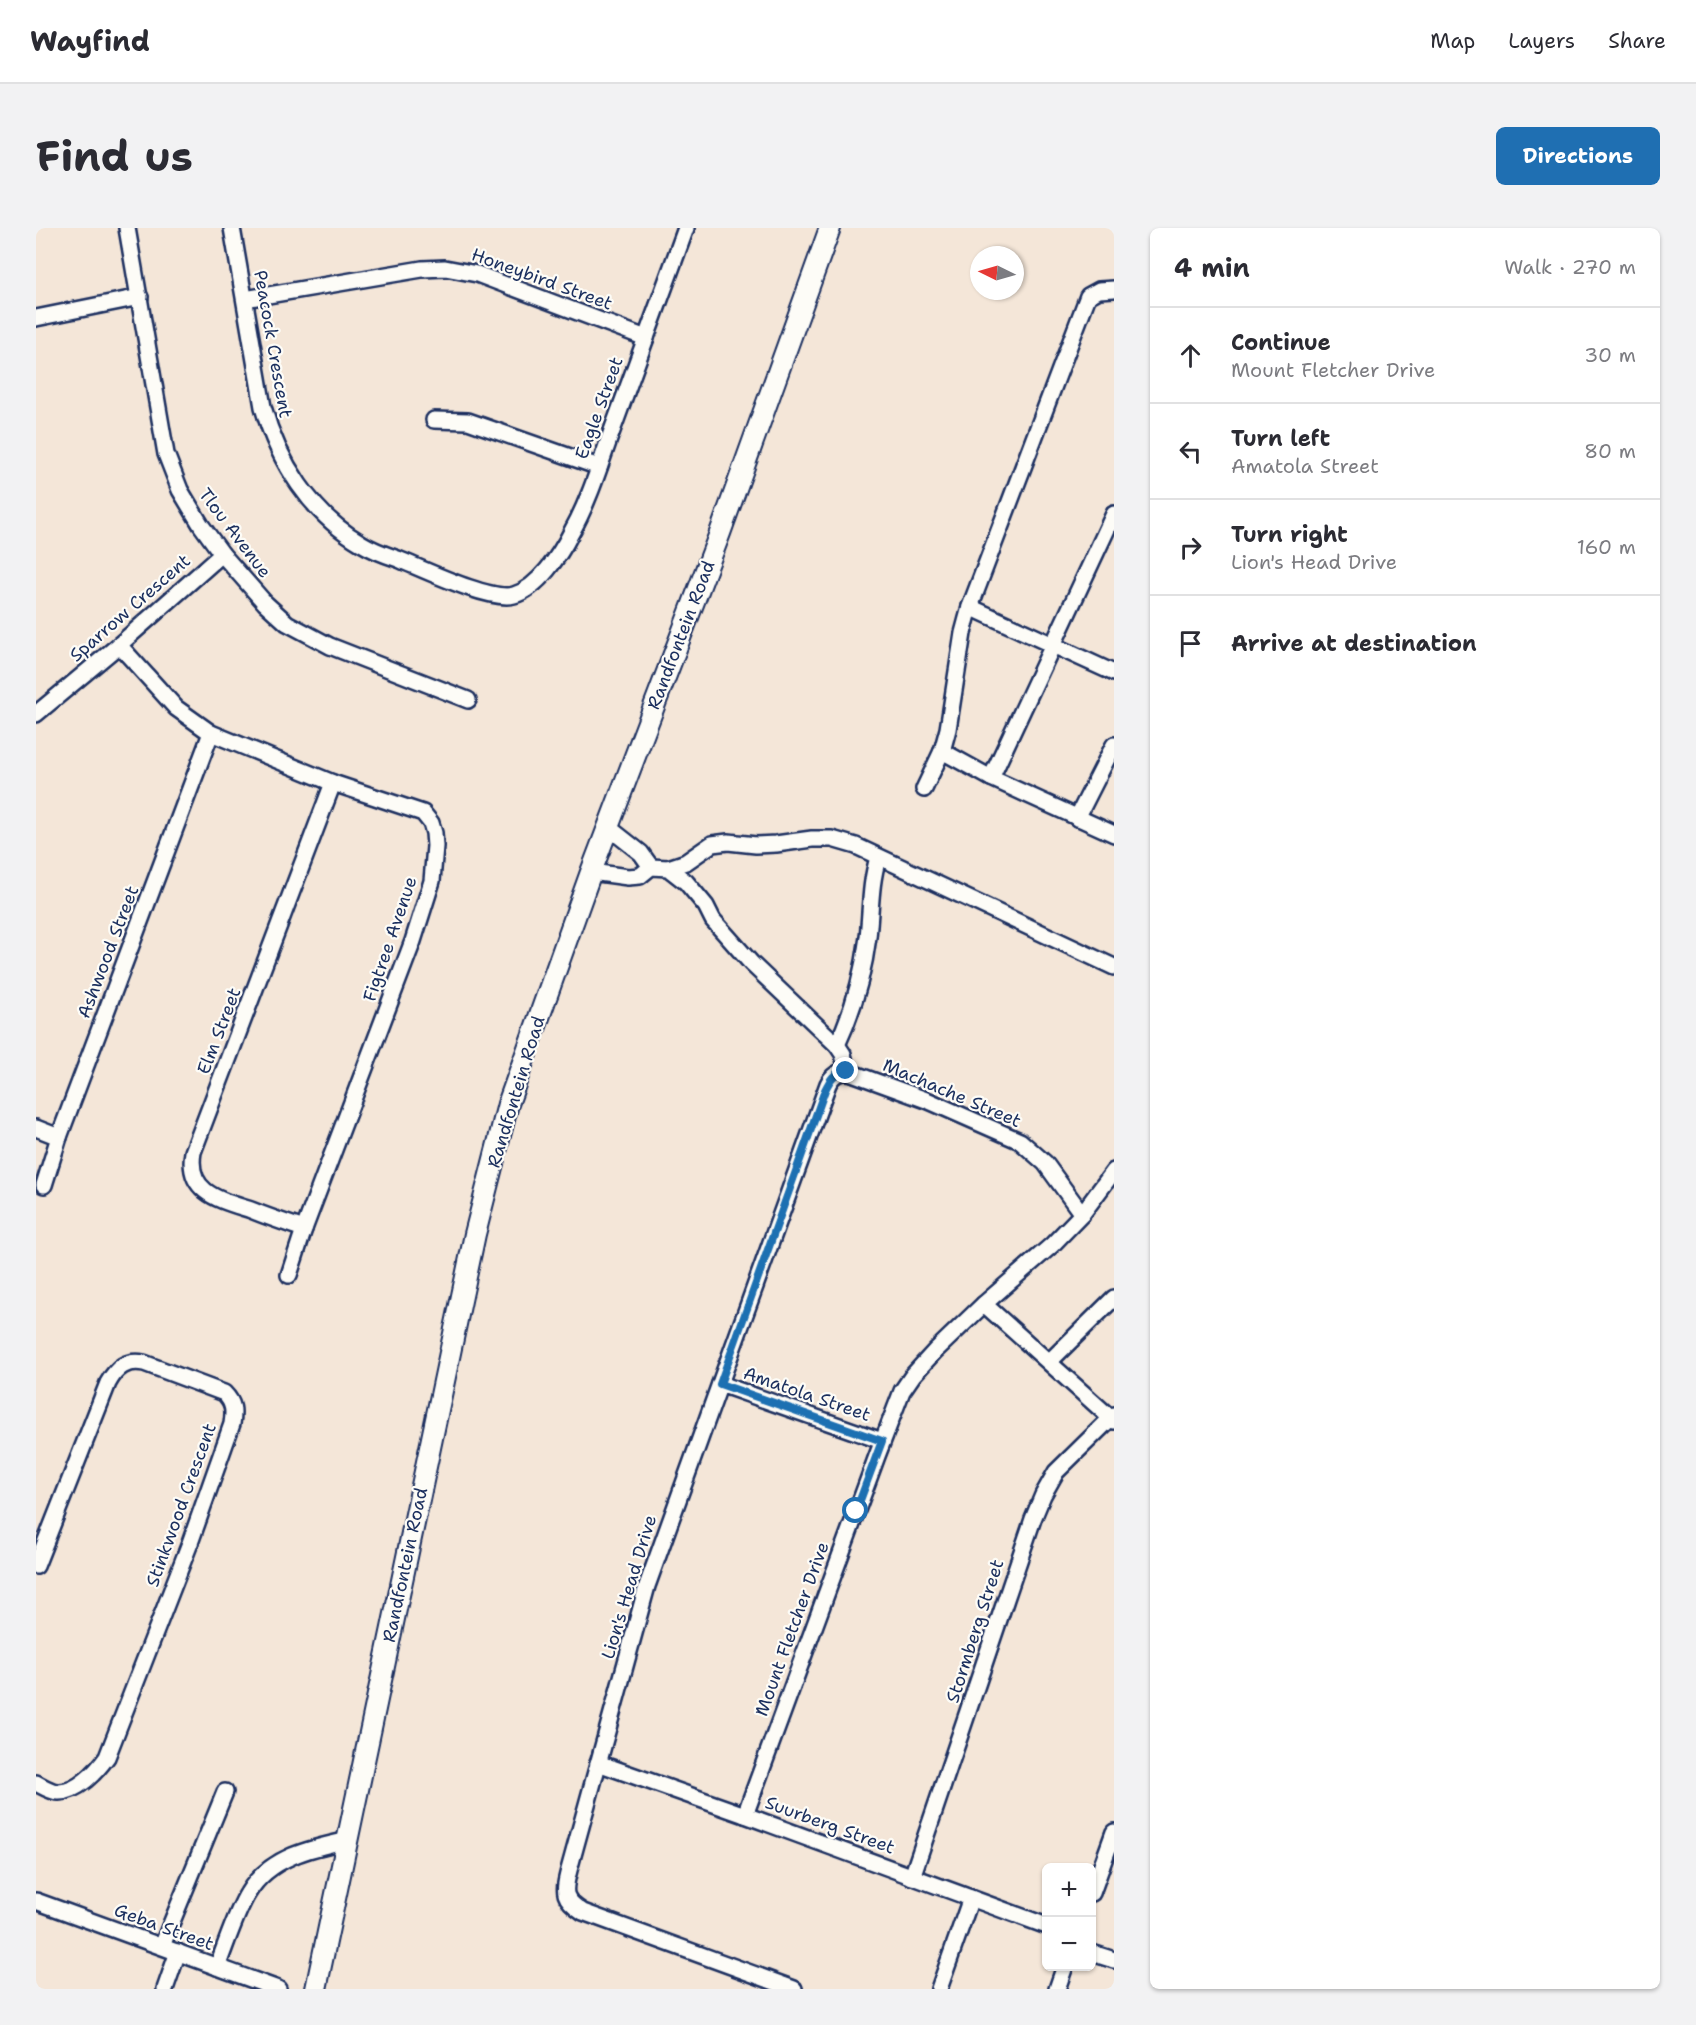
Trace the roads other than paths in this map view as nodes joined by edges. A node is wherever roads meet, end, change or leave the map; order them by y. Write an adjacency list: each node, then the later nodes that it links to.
1 (127, 228): 6 (street, Tlou Avenue)
2 (232, 228): 7 (street, Peacock Crescent)
3 (686, 228): 9 (street, Eagle Street)
4 (830, 228): 28 (main road, Randfontein Road)
5 (1114, 289): 15 (street)
6 (140, 297): 8 (street); 13 (street, Tlou Avenue)
7 (245, 299): 9 (street, Honeybird Street); 14 (street, Peacock Crescent)
8 (36, 318)
9 (646, 338): 11 (street, Eagle Street)
10 (434, 420): 11 (street)
11 (599, 467): 14 (street, Eagle Street)
12 (1114, 514): 17 (street)
13 (222, 554): 16 (street, Sparrow Crescent); 19 (street, Tlou Avenue)
14 (528, 589)
15 (970, 607): 17 (street); 23 (street)
16 (119, 645): 20 (street, Sparrow Crescent); 21 (street, Figtree Avenue)
17 (1053, 645): 18 (street); 24 (street)
18 (1114, 673)
19 (468, 700)
20 (36, 714)
21 (211, 733): 25 (street, Figtree Avenue); 38 (street, Ashwood Street)
22 (1114, 745): 27 (street)
23 (942, 751): 24 (street); 26 (street)
24 (991, 778): 27 (street)
25 (333, 783): 42 (street, Figtree Avenue); 42 (street, Elm Street)
26 (924, 789)
27 (1077, 818): 29 (street)
28 (608, 827): 31 (street); 33 (main road, Randfontein Road)
29 (1114, 834)
30 (878, 858): 32 (street); 34 (street); 35 (street)
31 (651, 867): 32 (street); 33 (street)
32 (668, 868): 35 (street)
33 (591, 872): 56 (main road, Randfontein Road)
34 (1114, 967)
35 (837, 1045): 36 (street)
36 (846, 1071): 41 (street, Machache Street); 47 (street, Lion's Head Drive)
37 (36, 1128): 38 (street)
38 (59, 1137): 40 (street, Ashwood Street)
39 (1114, 1171): 41 (street, Mount Fletcher Drive)
40 (44, 1185)
41 (1082, 1214): 45 (street, Mount Fletcher Drive)
42 (304, 1229): 43 (street, Figtree Avenue)
43 (289, 1275)
44 (1114, 1298): 46 (street)
45 (984, 1304): 46 (street); 49 (street, Mount Fletcher Drive)
46 (1049, 1362): 48 (street)
47 (720, 1384): 49 (street, Amatola Street); 51 (street, Lion's Head Drive)
48 (1113, 1418): 57 (street, Stormberg Street)
49 (882, 1441): 54 (street, Mount Fletcher Drive)
50 (36, 1566): 52 (street, Stinkwood Crescent)
51 (598, 1763): 54 (street, Suurberg Street); 71 (street, Lion's Head Drive)
52 (36, 1783)
53 (225, 1792): 62 (street)
54 (745, 1815): 57 (street, Suurberg Street)
55 (1114, 1832): 58 (street)
56 (349, 1840): 66 (street); 70 (main road, Randfontein Road)
57 (912, 1877): 59 (street, Suurberg Street)
58 (1096, 1882)
59 (971, 1898): 61 (street, Suurberg Street); 72 (street)
60 (36, 1901): 62 (street, Geba Street)
61 (1042, 1924)
62 (162, 1946): 63 (street, Geba Street)
63 (178, 1952): 66 (street, Geba Street); 68 (street)
64 (1096, 1954): 65 (street)
65 (1114, 1960)
66 (217, 1967): 69 (street, Geba Street)
67 (1063, 1971): 73 (street)
68 (165, 1989)
69 (278, 1989)
70 (316, 1989)
71 (794, 1989)
72 (939, 1989)
73 (1057, 1989)

